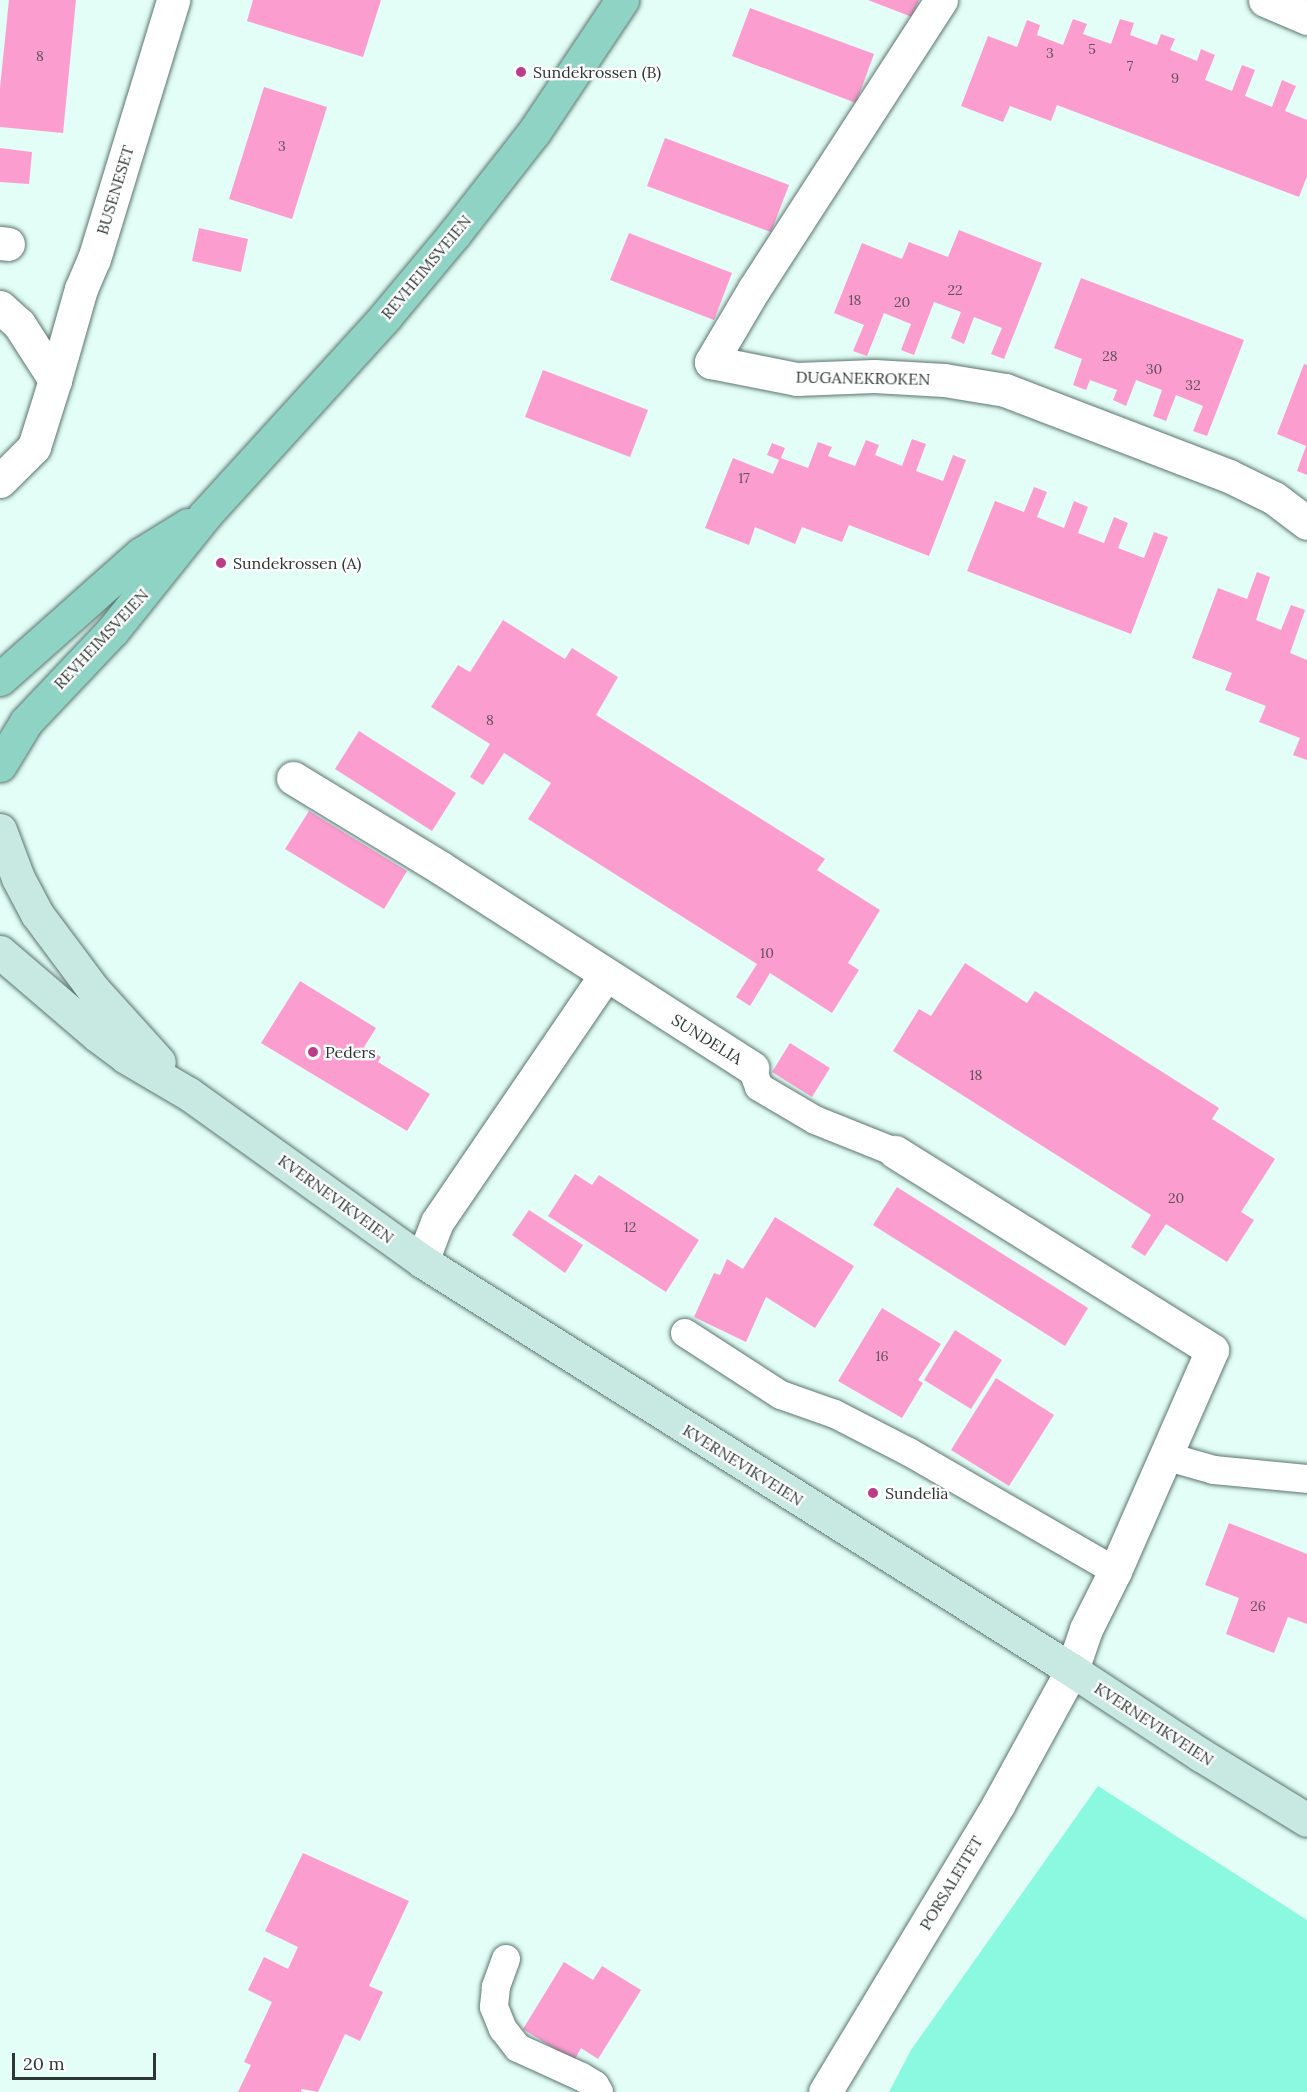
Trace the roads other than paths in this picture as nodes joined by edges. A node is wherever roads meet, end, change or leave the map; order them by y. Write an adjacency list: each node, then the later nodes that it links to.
1 (173, 0): 7 (street, BUSENESET)
2 (622, 0): 9 (main road, REVHEIMSVEIEN)
3 (941, 0): 10 (street, DUGANEKROKEN)
4 (1265, 0): 5 (street)
5 (1307, 18)
6 (0, 307): 7 (street)
7 (56, 380): 8 (street, BUSENESET)
8 (0, 481)
9 (205, 515): 11 (main road, REVHEIMSVEIEN); 12 (main road, REVHEIMSVEIEN)
10 (1307, 523)
11 (0, 679)
12 (0, 765)
13 (293, 778): 16 (street, SUNDELIA)
14 (0, 830): 18 (main road, KVERNEVIKVEIEN)
15 (0, 952): 18 (main road, KVERNEVIKVEIEN)
16 (605, 976): 17 (street, SUNDELIA); 20 (street)
17 (752, 1068): 19 (lane, SUNDELIA)
18 (189, 1094): 20 (main road, KVERNEVIKVEIEN)
19 (895, 1152): 22 (street, SUNDELIA)
20 (422, 1261): 25 (main road, KVERNEVIKVEIEN)
21 (685, 1333): 24 (lane)
22 (1165, 1456): 23 (lane); 24 (street, SUNDELIA)
23 (1307, 1479)
24 (1115, 1571): 25 (street, SUNDELIA)
25 (1072, 1670): 26 (main road, KVERNEVIKVEIEN); 29 (street, PORSALEITET)
26 (1307, 1820)
27 (506, 1959): 28 (lane)
28 (599, 2092)
29 (825, 2092)

